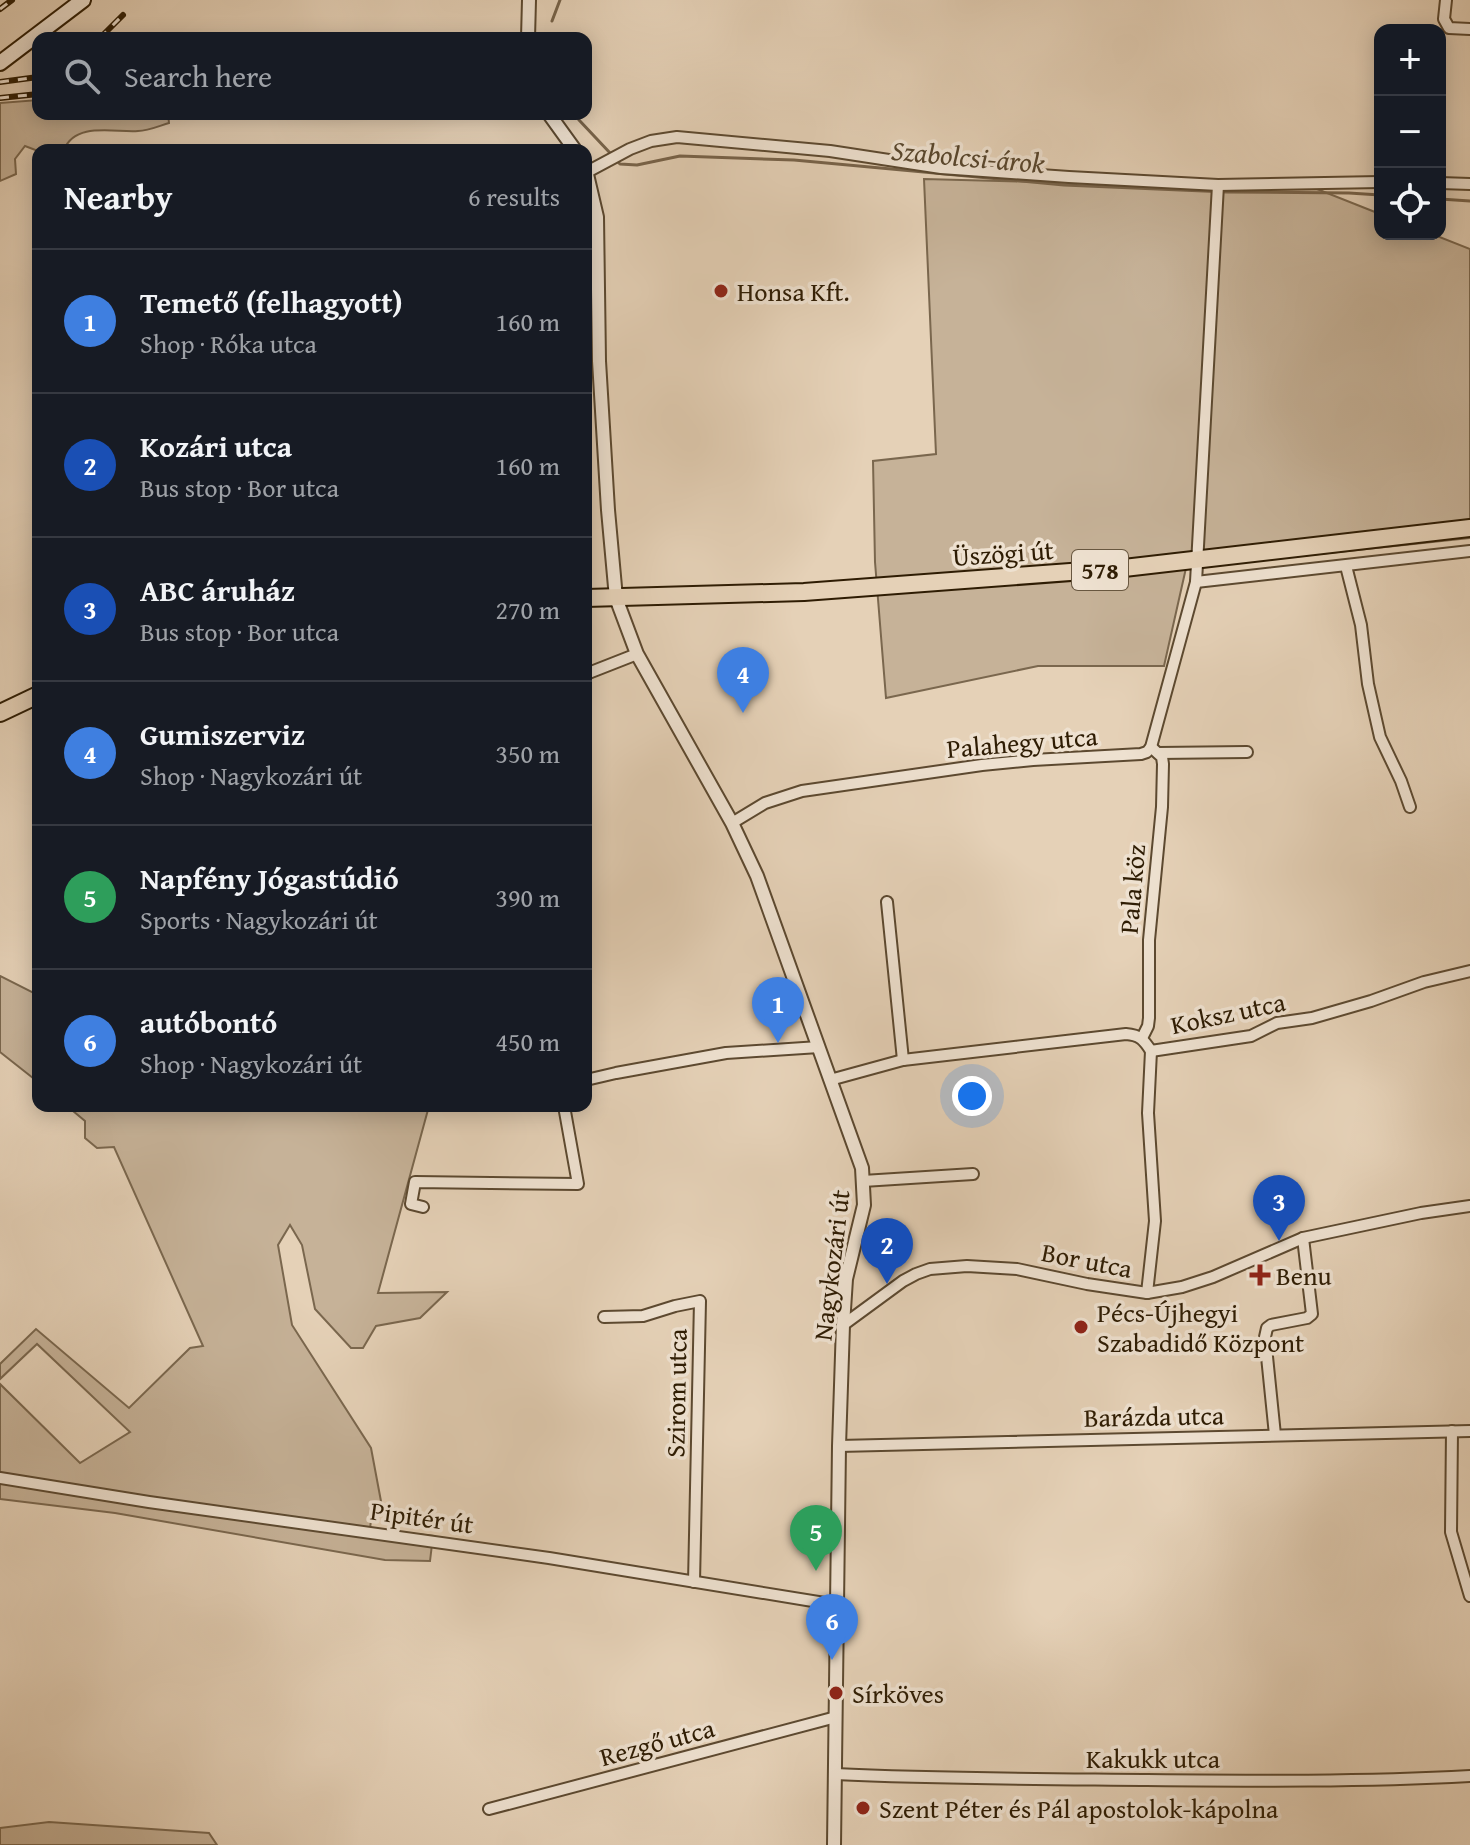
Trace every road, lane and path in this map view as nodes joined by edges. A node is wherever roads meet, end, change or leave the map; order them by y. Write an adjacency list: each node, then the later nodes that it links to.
1 (83, 0): 5 (main road)
2 (529, 0): 6 (street)
3 (1446, 0): 4 (street)
4 (1470, 29)
5 (41, 32)
6 (528, 32)
7 (32, 39): 8 (main road)
8 (0, 63)
9 (553, 120): 10 (street)
10 (571, 144)
11 (592, 168): 15 (street)
12 (1374, 182): 15 (street)
13 (1446, 183): 14 (street)
14 (1470, 184)
15 (1217, 190): 20 (street)
16 (592, 196): 17 (street, Nagykozári út)
17 (593, 361): 24 (street, Nagykozári út)
18 (1470, 528): 20 (main road, Üszögi út / 578)
19 (1470, 551): 21 (street)
20 (1197, 561): 22 (street); 24 (main road, Üszögi út / 578)
21 (1346, 566): 22 (street); 31 (street)
22 (1196, 582): 29 (street)
23 (592, 598): 24 (main road, Üszögi út / 578)
24 (616, 598): 25 (street, Nagykozári út)
25 (637, 654): 26 (street); 32 (street, Nagykozári út)
26 (592, 672)
27 (32, 698): 28 (main road)
28 (0, 713)
29 (1154, 750): 30 (street, Palahegy utca); 32 (street, Palahegy utca); 35 (street, Pala köz)
30 (1247, 752)
31 (1410, 807)
32 (732, 823): 36 (street, Nagykozári út)
33 (887, 902): 38 (street)
34 (1470, 971): 37 (street, Koksz utca)
35 (1142, 1038): 37 (street, Koksz utca); 38 (street, Koksz utca)
36 (819, 1047): 39 (street); 40 (street, Nagykozári út)
37 (1151, 1051): 47 (street)
38 (903, 1060): 40 (street, Koksz utca)
39 (592, 1079)
40 (830, 1080): 43 (street, Nagykozári út)
41 (565, 1112): 45 (street)
42 (973, 1174): 43 (street)
43 (863, 1181): 49 (street, Nagykozári út)
44 (1470, 1206): 46 (street, Bor utca)
45 (423, 1207)
46 (1303, 1238): 47 (street, Bor utca); 52 (street)
47 (1147, 1293): 49 (street, Bor utca)
48 (604, 1317): 55 (street, Szirom utca)
49 (843, 1325): 53 (street, Nagykozári út)
50 (1452, 1431): 51 (street, Barázda utca); 52 (street, Barázda utca); 56 (street)
51 (1470, 1431)
52 (1275, 1435): 53 (street, Barázda utca)
53 (839, 1446): 57 (street, Nagykozári út)
54 (0, 1478): 55 (street, Pipitér út)
55 (694, 1582): 57 (street, Pipitér út)
56 (1470, 1596)
57 (837, 1605): 58 (street, Nagykozári út)
58 (836, 1717): 59 (street, Nagykozári út); 61 (street, Rezgő utca)
59 (835, 1774): 60 (street, Kakukk utca); 62 (street, Nagykozári út)
60 (1470, 1776)
61 (489, 1809)
62 (834, 1845)

